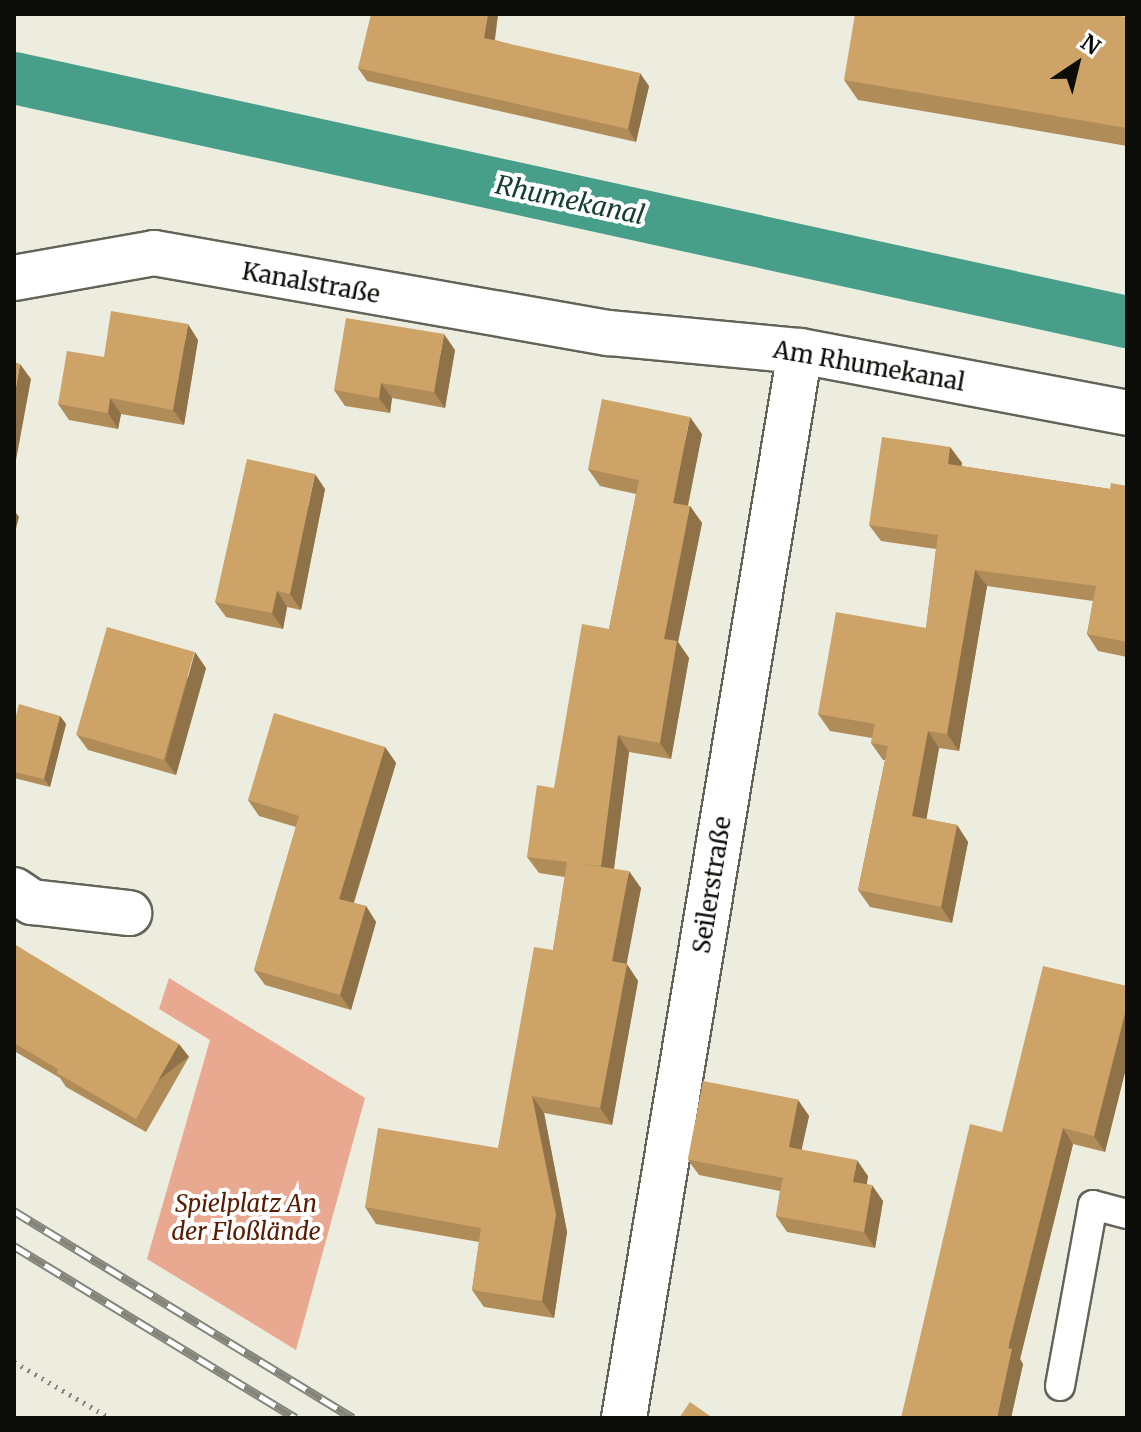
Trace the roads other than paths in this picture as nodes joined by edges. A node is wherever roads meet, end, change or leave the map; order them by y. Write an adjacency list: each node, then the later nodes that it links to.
1 (14, 278): 2 (street, Kanalstraße)
2 (609, 333): 3 (street, Am Rhumekanal)
3 (800, 351): 4 (street, Am Rhumekanal); 9 (street, Seilerstraße)
4 (1127, 413)
5 (14, 890): 6 (street)
6 (129, 913)
7 (1127, 1214): 8 (lane)
8 (1060, 1386)
9 (624, 1418)

